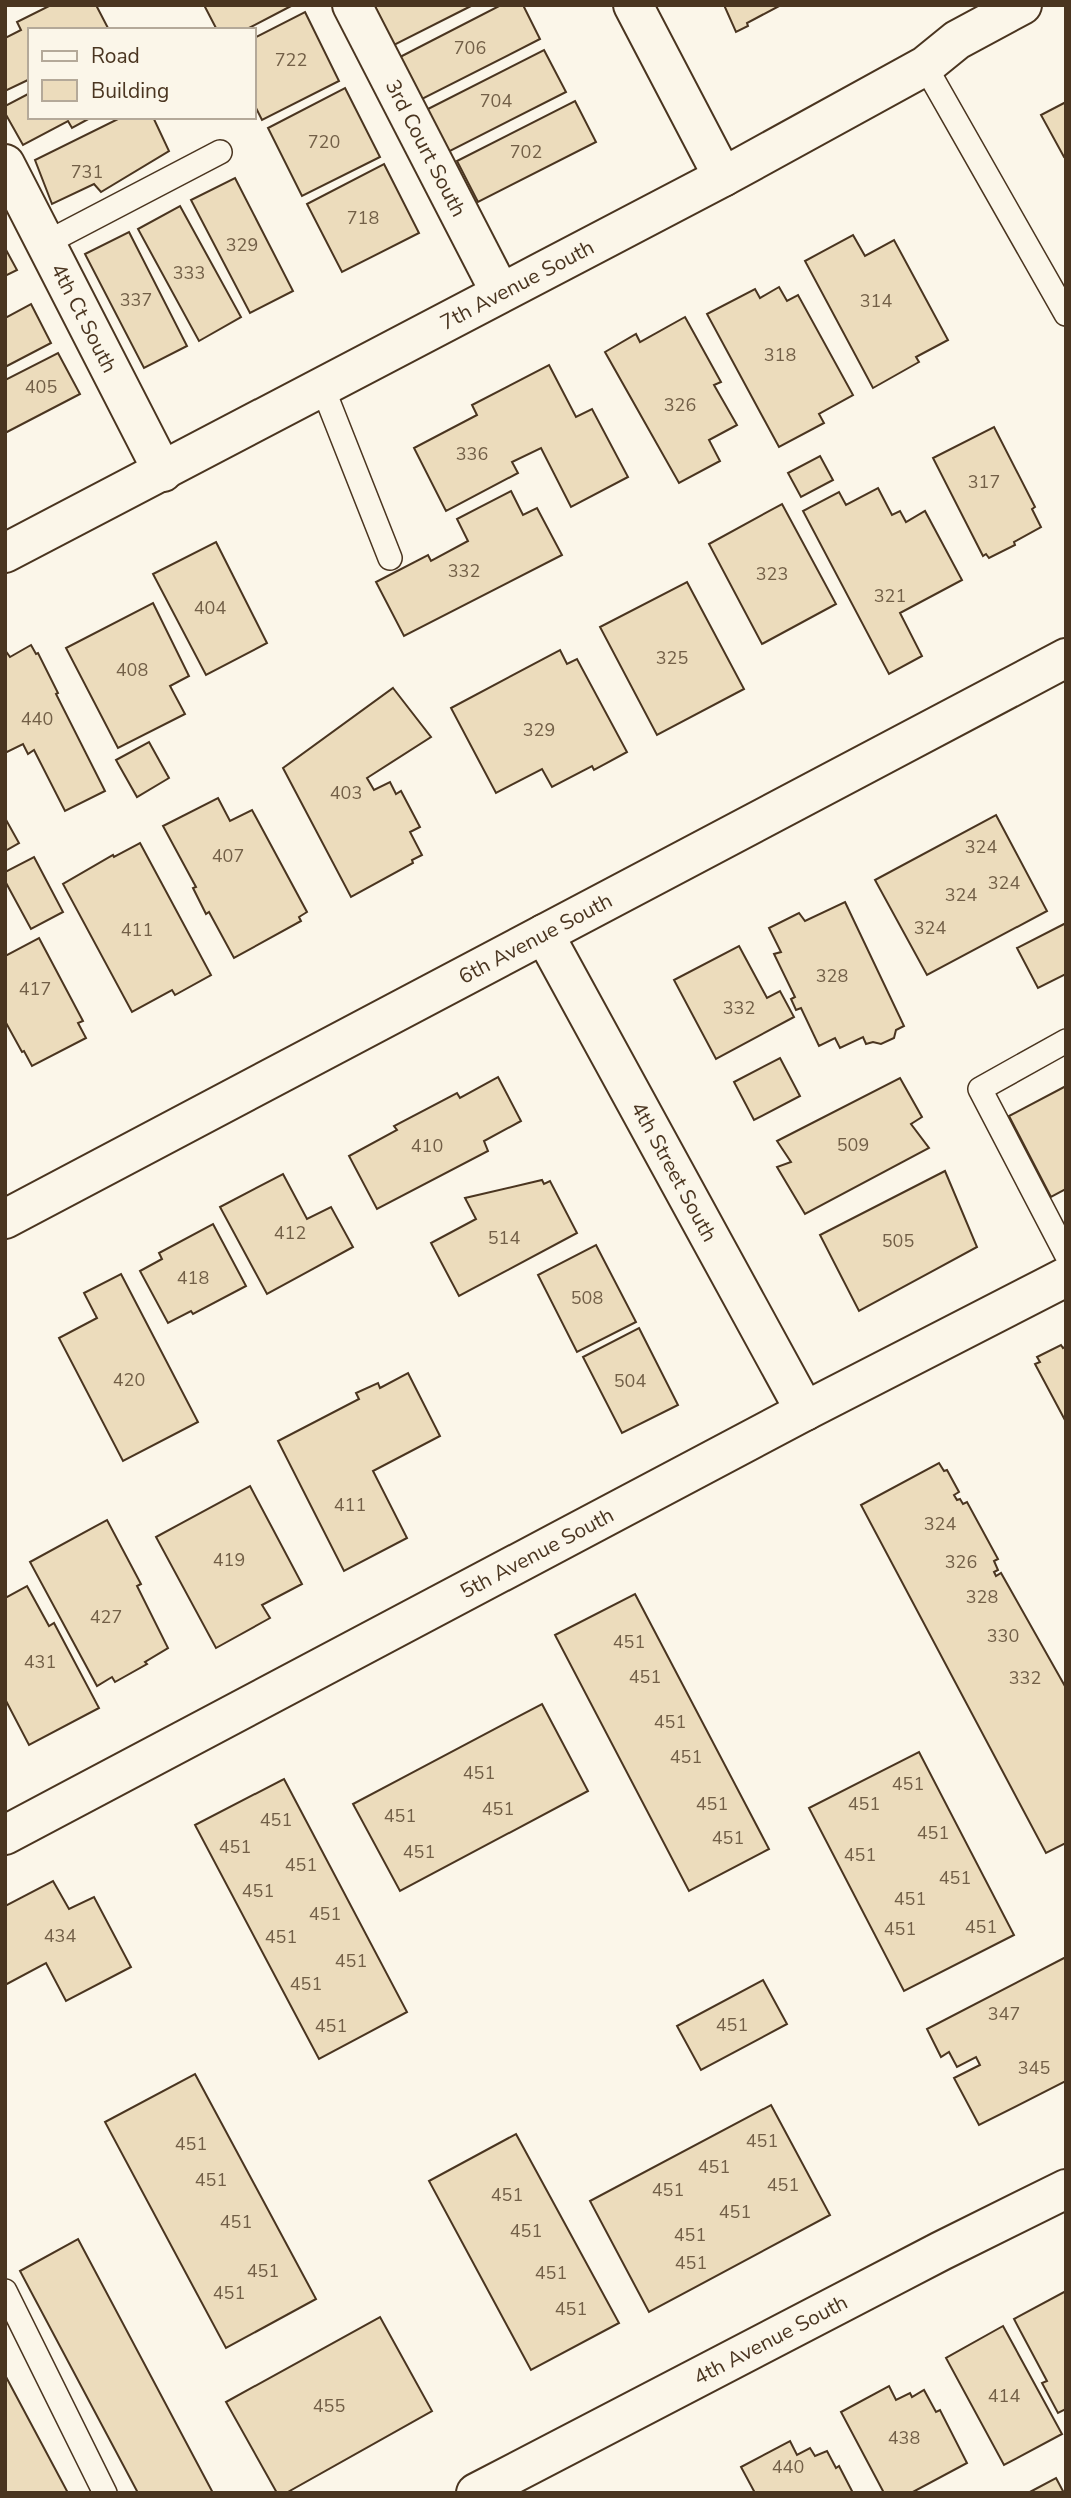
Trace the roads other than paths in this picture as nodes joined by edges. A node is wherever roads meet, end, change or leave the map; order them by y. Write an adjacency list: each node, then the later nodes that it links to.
1 (352, 5): 9 (street, 3rd Court South)
2 (633, 5): 7 (street)
3 (1022, 5): 4 (street, 7th Avenue South)
4 (925, 66): 7 (street, 7th Avenue South); 10 (lane)
5 (220, 152): 8 (lane)
6 (5, 164): 8 (street, 4th Ct South)
7 (723, 177): 9 (street, 7th Avenue South)
8 (46, 243): 12 (street, 4th Ct South)
9 (500, 292): 11 (street, 7th Avenue South)
10 (1066, 314)
11 (322, 386): 12 (street, 7th Avenue South); 14 (lane)
12 (163, 472): 13 (street, 7th Avenue South)
13 (5, 553)
14 (390, 558)
15 (1066, 658): 16 (street, 6th Avenue South)
16 (544, 934): 18 (street, 6th Avenue South); 21 (street, 4th Street South)
17 (1066, 1041): 19 (lane)
18 (5, 1219)
19 (1066, 1254)
20 (1066, 1277): 21 (street, 5th Avenue South)
21 (805, 1411): 22 (street, 5th Avenue South)
22 (7, 1835)
23 (1066, 2189): 26 (street, 4th Avenue South)
24 (5, 2291): 25 (lane)
25 (105, 2493)
26 (476, 2493)

